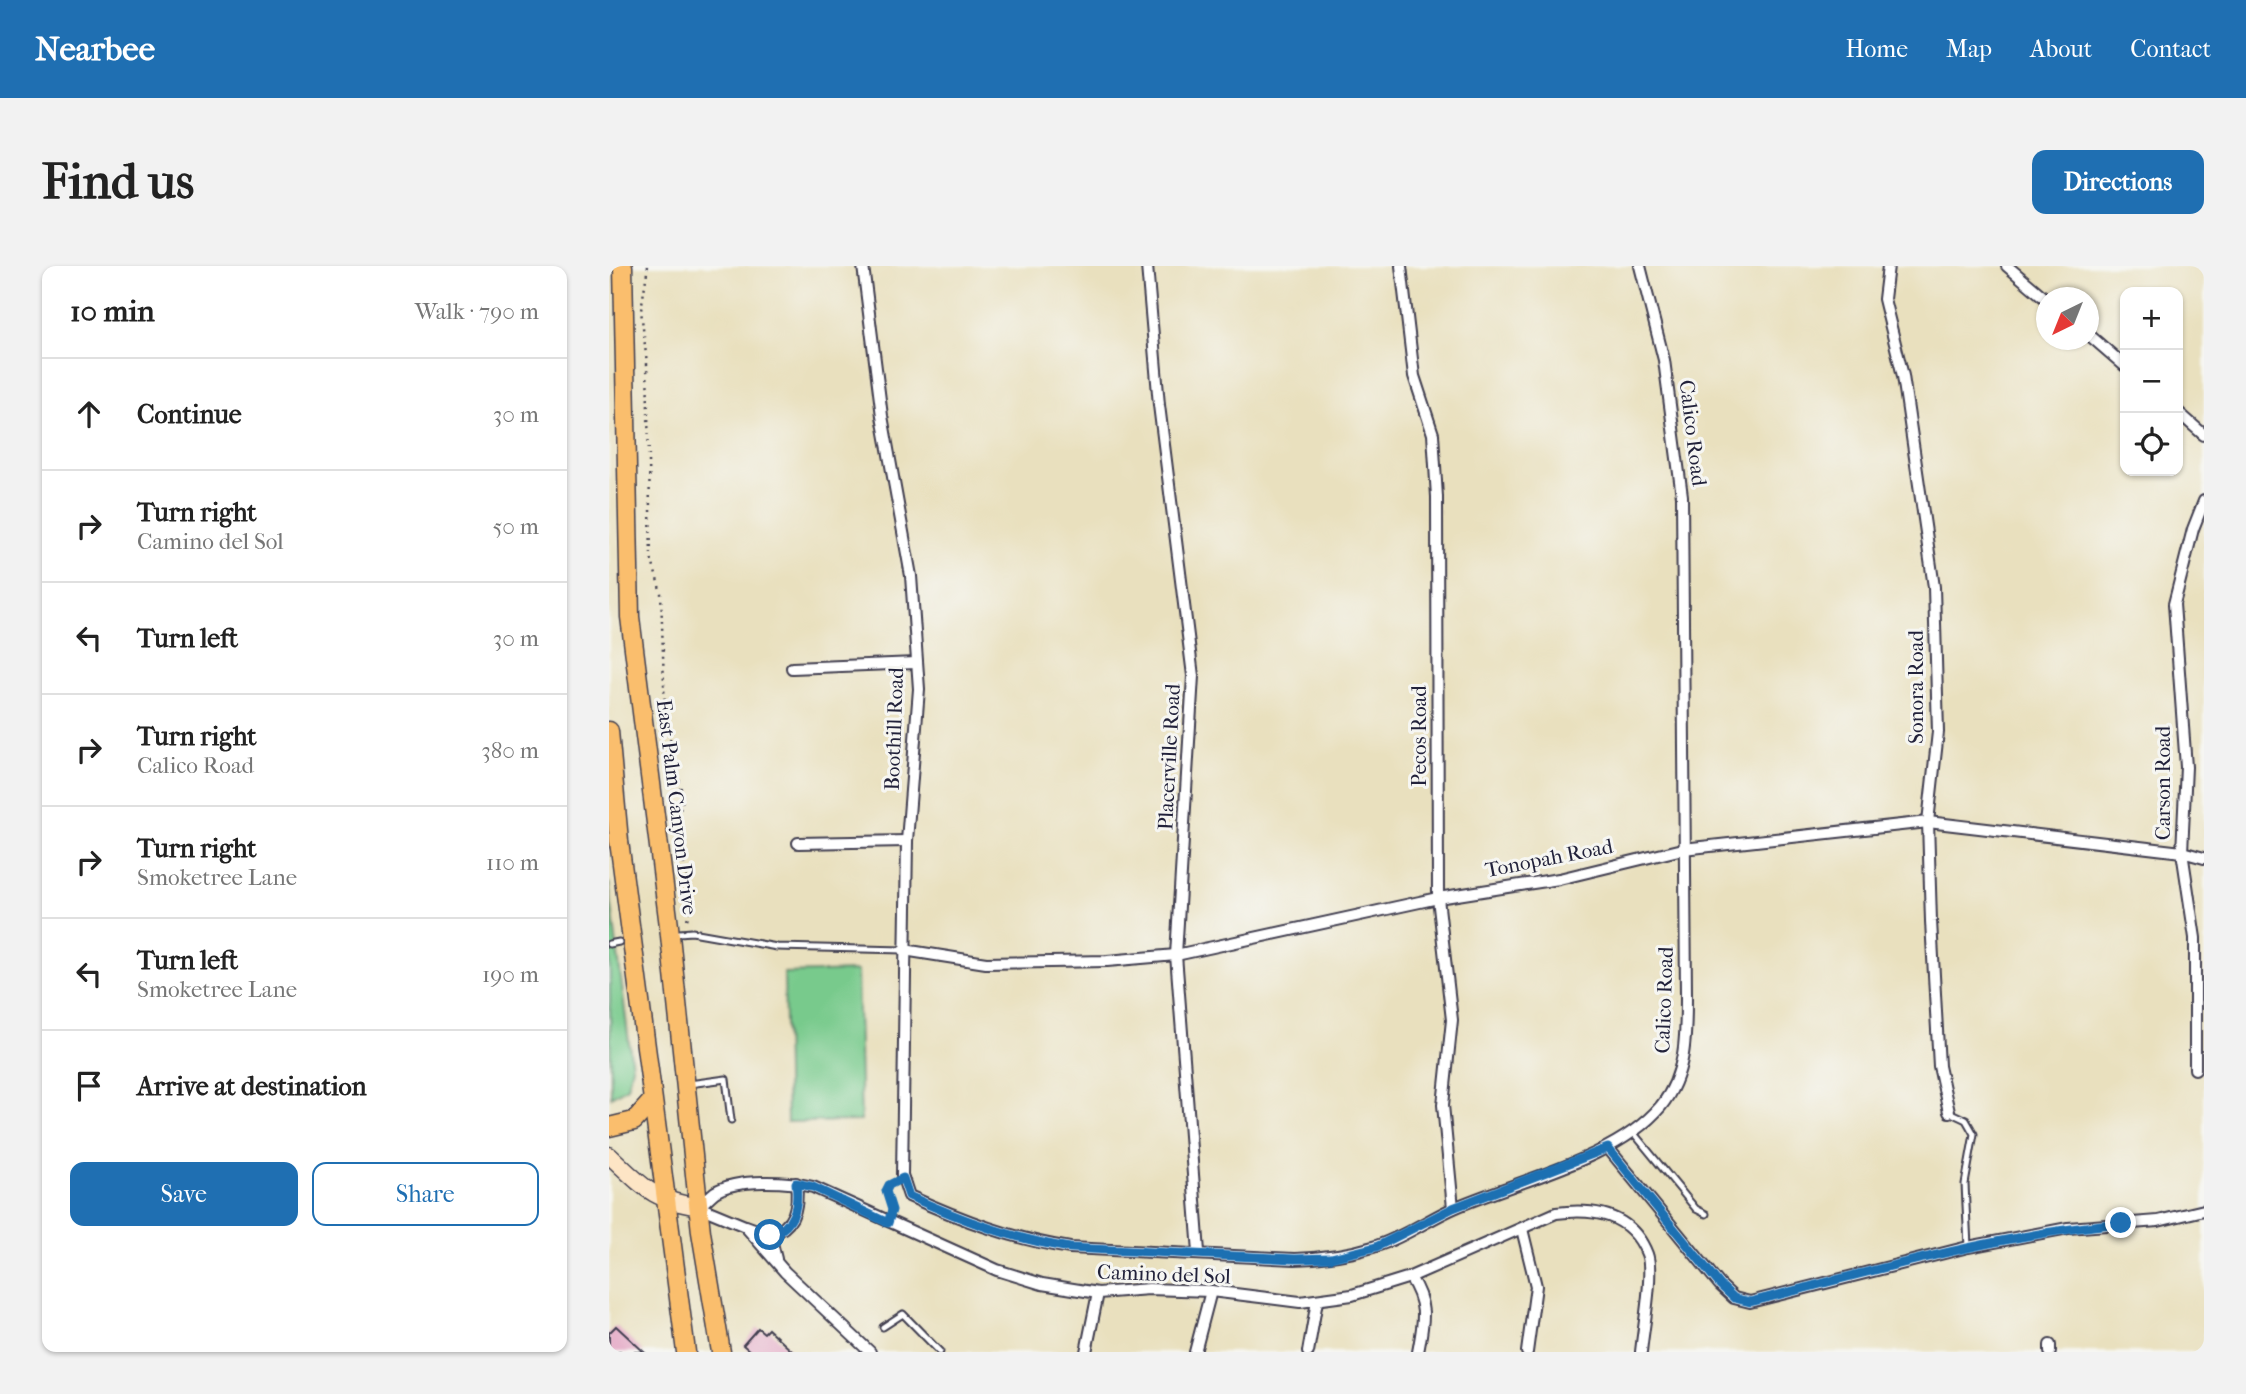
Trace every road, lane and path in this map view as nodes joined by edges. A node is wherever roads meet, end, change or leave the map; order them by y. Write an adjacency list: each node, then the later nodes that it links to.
1 (623, 266): 31 (main road, East Palm Canyon Drive)
2 (648, 266): 25 (path)
3 (863, 266): 15 (street, Boothill Road)
4 (1147, 266): 29 (street, Placerville Road)
5 (1401, 266): 24 (street, Pecos Road)
6 (1640, 266): 21 (street, Calico Road)
7 (1888, 266): 18 (street, Sonora Road)
8 (2007, 266): 9 (street)
9 (2036, 291)
10 (2099, 344): 11 (street)
11 (2120, 362)
12 (2179, 413): 13 (street)
13 (2204, 435)
14 (2204, 501): 22 (street, Carson Road)
15 (916, 663): 16 (street); 19 (street, Boothill Road)
16 (792, 668)
17 (609, 731): 32 (main road)
18 (1928, 821): 21 (street, Tonopah Road); 22 (street, Tonopah Road); 33 (street, Sonora Road)
19 (907, 841): 20 (street); 28 (street, Boothill Road)
20 (798, 843)
21 (1683, 849): 24 (street, Tonopah Road); 36 (street, Calico Road)
22 (2182, 852): 23 (street, Tonopah Road); 30 (street, Carson Road)
23 (2204, 858)
24 (1438, 898): 29 (street, Tonopah Road); 44 (street, Pecos Road)
25 (683, 933): 28 (lane)
26 (619, 942): 27 (lane)
27 (609, 944)
28 (904, 950): 29 (street, Tonopah Road); 39 (street, Boothill Road)
29 (1176, 955): 51 (street, Placerville Road)
30 (2195, 1069)
31 (686, 1085): 34 (lane); 43 (main road, East Palm Canyon Drive)
32 (652, 1101): 35 (main road); 42 (main road)
33 (1949, 1112): 50 (lane)
34 (731, 1120)
35 (609, 1127)
36 (1632, 1131): 37 (street, Calico Road); 46 (lane)
37 (1608, 1148): 44 (street, Calico Road); 50 (street)
38 (609, 1156): 42 (main road)
39 (903, 1178): 41 (street, Boothill Road); 47 (path)
40 (796, 1183): 43 (street, Camino del Sol); 47 (street, Camino del Sol); 49 (street)
41 (909, 1196): 51 (street, Calico Road)
42 (665, 1201): 43 (main road); 57 (main road)
43 (699, 1207): 49 (street); 58 (main road, East Palm Canyon Drive)
44 (1453, 1208): 51 (street, Calico Road)
45 (2204, 1210): 50 (street)
46 (1706, 1214)
47 (888, 1223): 54 (street, Camino del Sol)
48 (1522, 1229): 52 (street, Camino del Sol); 65 (street); 66 (street, Camino del Sol)
49 (769, 1242): 59 (street)
50 (1968, 1247)
51 (1199, 1252)
52 (1410, 1277): 55 (street, Camino del Sol); 64 (street)
53 (1211, 1291): 54 (street, Camino del Sol); 55 (street, Camino del Sol); 62 (street)
54 (1098, 1293): 61 (street)
55 (1317, 1301): 63 (street)
56 (883, 1327): 60 (lane)
57 (686, 1352)
58 (721, 1352)
59 (870, 1352)
60 (940, 1352)
61 (1086, 1352)
62 (1195, 1352)
63 (1308, 1352)
64 (1418, 1352)
65 (1527, 1352)
66 (1641, 1352)

